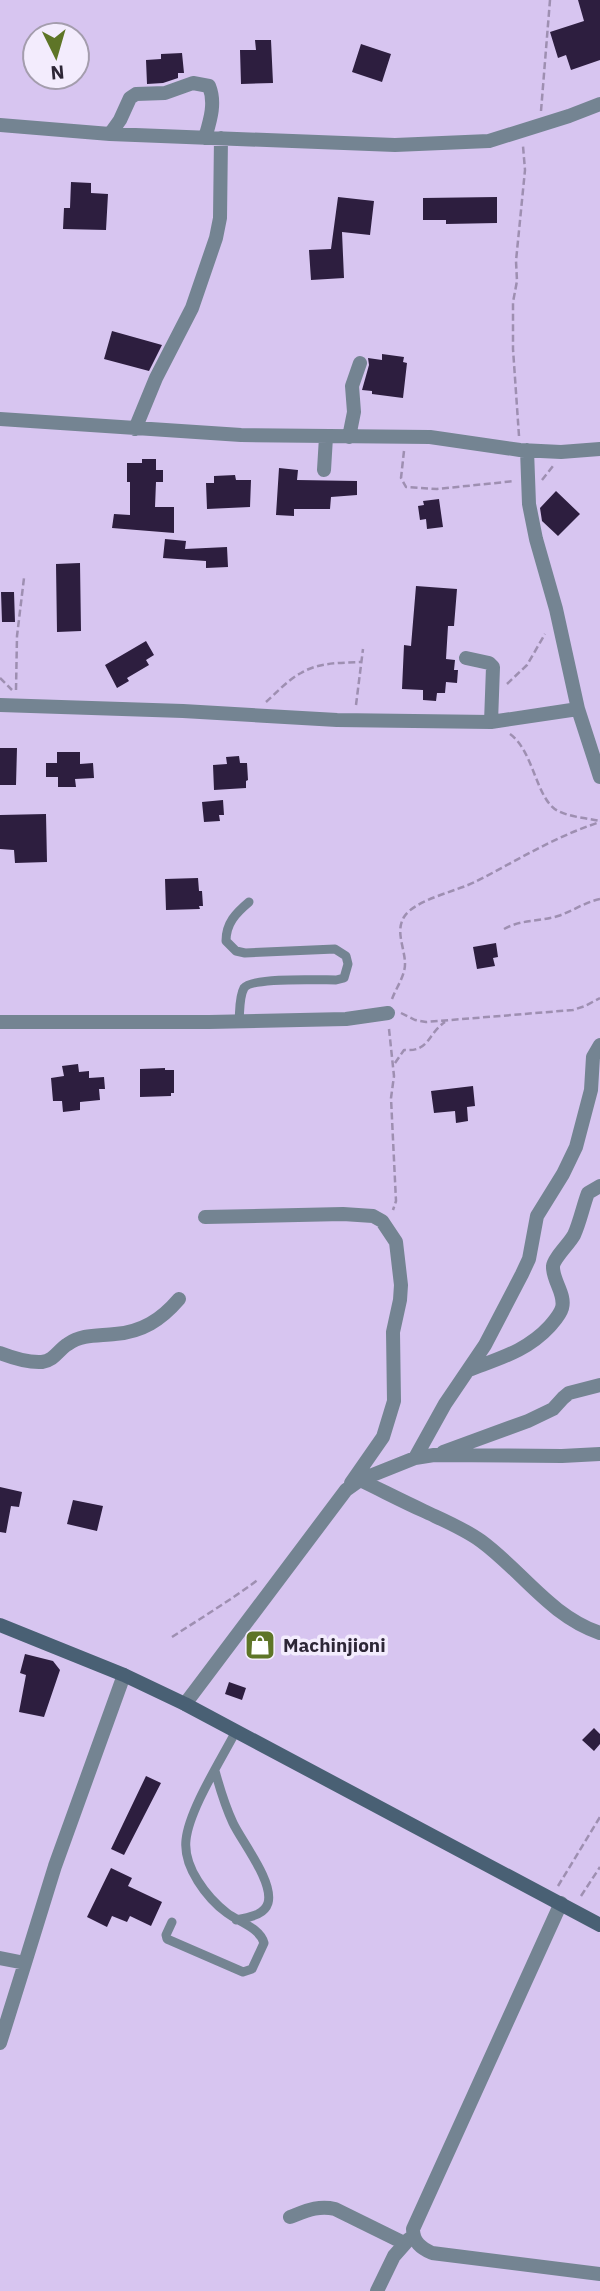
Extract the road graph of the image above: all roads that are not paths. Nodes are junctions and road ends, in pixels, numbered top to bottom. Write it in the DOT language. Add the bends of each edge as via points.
graph roads {
  1 [pos="600,104"];
  2 [pos="0,125"];
  3 [pos="110,134"];
  4 [pos="205,138"];
  5 [pos="221,138"];
  6 [pos="360,363"];
  7 [pos="0,419"];
  8 [pos="135,429"];
  9 [pos="326,437"];
  10 [pos="349,437"];
  11 [pos="600,449"];
  12 [pos="524,450"];
  13 [pos="324,470"];
  14 [pos="466,658"];
  15 [pos="0,705"];
  16 [pos="578,709"];
  17 [pos="491,722"];
  18 [pos="600,777"];
  19 [pos="249,902"];
  20 [pos="387,1013"];
  21 [pos="239,1021"];
  22 [pos="0,1022"];
  23 [pos="600,1045"];
  24 [pos="591,1090"];
  25 [pos="600,1105"];
  26 [pos="600,1186"];
  27 [pos="205,1217"];
  28 [pos="179,1299"];
  29 [pos="0,1353"];
  30 [pos="469,1370"];
  31 [pos="600,1385"];
  32 [pos="600,1454"];
  33 [pos="434,1455"];
  34 [pos="415,1458"];
  35 [pos="360,1480"];
  36 [pos="346,1490"];
  37 [pos="0,1625"];
  38 [pos="600,1633"];
  39 [pos="124,1675"];
  40 [pos="185,1704"];
  41 [pos="236,1731"];
  42 [pos="215,1771"];
  43 [pos="561,1904"];
  44 [pos="236,1920"];
  45 [pos="172,1923"];
  46 [pos="600,1925"];
  47 [pos="0,1958"];
  48 [pos="24,1963"];
  49 [pos="0,2043"];
  50 [pos="290,2217"];
  51 [pos="409,2239"];
  52 [pos="600,2274"];
  53 [pos="377,2291"];
  1 -- 5 [label="street" via="489,141 395,145"];
  2 -- 3 [label="street"];
  3 -- 4 [label="street"];
  3 -- 4 [label="street" via="136,94 165,93 193,83 209,86 212,94"];
  4 -- 5 [label="street"];
  5 -- 8 [label="street" via="216,238 192,308"];
  6 -- 10 [label="street" via="352,386 354,412"];
  7 -- 8 [label="street"];
  8 -- 9 [label="street"];
  9 -- 10 [label="street"];
  9 -- 13 [label="street"];
  10 -- 12 [label="street" via="468,441"];
  11 -- 12 [label="street"];
  12 -- 16 [label="street" via="536,539"];
  14 -- 17 [label="street" via="492,667"];
  15 -- 17 [label="street"];
  16 -- 17 [label="street"];
  16 -- 18 [label="street"];
  19 -- 21 [label="lane" via="229,925 226,942 230,948 245,953 335,949 346,956 348,964 344,978 336,980 250,984 242,996"];
  20 -- 21 [label="street" via="346,1019"];
  21 -- 22 [label="street"];
  23 -- 24 [label="street" via="593,1057"];
  24 -- 25 [label="street"];
  24 -- 30 [label="street" via="576,1147 537,1216 525,1266"];
  26 -- 30 [label="street" via="588,1193 574,1234 555,1259 554,1277 562,1299 556,1320 530,1345"];
  27 -- 36 [label="street" via="373,1216 396,1242 401,1285 393,1332 394,1401 383,1437"];
  28 -- 29 [label="street" via="166,1314 139,1330 89,1335 67,1344 51,1360 24,1361"];
  30 -- 34 [label="street"];
  31 -- 33 [label="street" via="569,1393 553,1409 528,1421"];
  32 -- 33 [label="street"];
  33 -- 34 [label="street"];
  34 -- 35 [label="street"];
  35 -- 36 [label="street"];
  35 -- 38 [label="street" via="480,1540 539,1596"];
  36 -- 40 [label="street"];
  37 -- 39 [label="street"];
  39 -- 40 [label="street"];
  39 -- 48 [label="street"];
  40 -- 41 [label="street"];
  41 -- 42 [label="lane"];
  41 -- 43 [label="street"];
  42 -- 44 [label="lane" via="197,1807 186,1851 212,1900"];
  42 -- 44 [label="lane" via="223,1800 260,1871 269,1901 263,1911"];
  43 -- 46 [label="street"];
  43 -- 51 [label="street"];
  44 -- 45 [label="lane" via="260,1933 264,1943 259,1959 248,1971 167,1939"];
  47 -- 48 [label="street"];
  48 -- 49 [label="street"];
  50 -- 51 [label="street" via="324,2206"];
  51 -- 52 [label="street" via="432,2253"];
  51 -- 53 [label="street" via="387,2266"];
}
